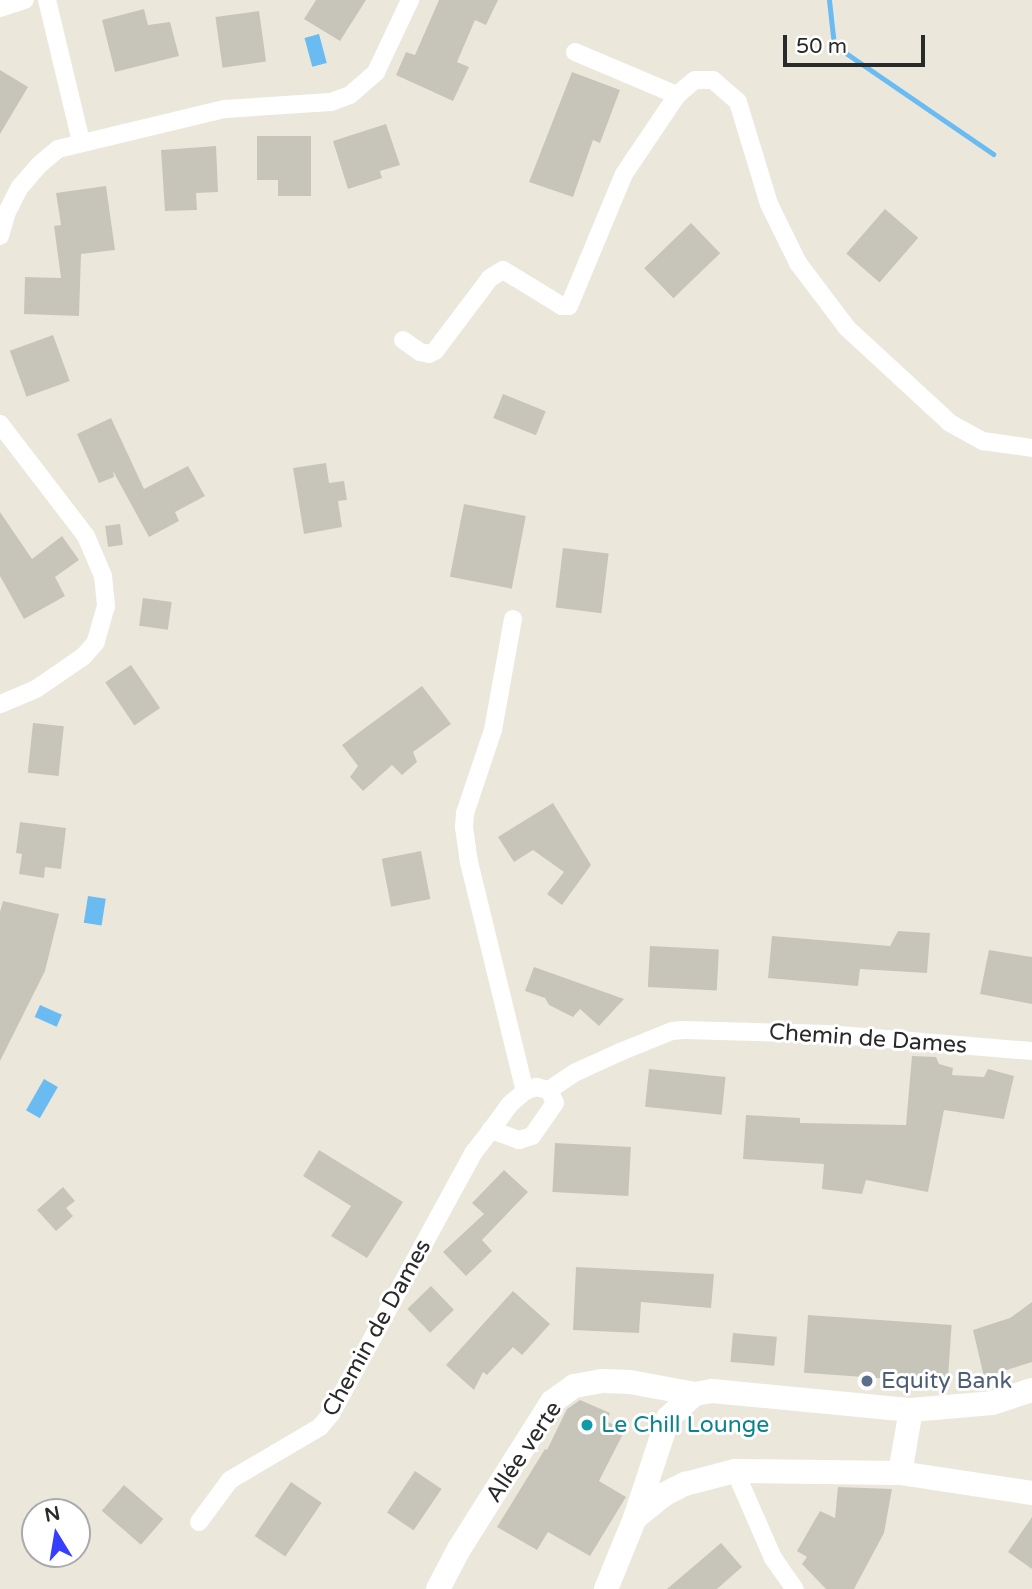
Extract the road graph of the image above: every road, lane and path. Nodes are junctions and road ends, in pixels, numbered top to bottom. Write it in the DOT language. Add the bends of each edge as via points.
graph roads {
  1 [pos="25,0"];
  2 [pos="47,0"];
  3 [pos="409,1"];
  4 [pos="0,8"];
  5 [pos="575,52"];
  6 [pos="677,95"];
  7 [pos="80,142"];
  8 [pos="0,236"];
  9 [pos="403,340"];
  10 [pos="0,424"];
  11 [pos="1032,448"];
  12 [pos="513,619"];
  13 [pos="0,704"];
  14 [pos="1032,1051"];
  15 [pos="549,1090"];
  16 [pos="525,1091"];
  17 [pos="491,1130"];
  18 [pos="1032,1390"];
  19 [pos="695,1394"];
  20 [pos="911,1410"];
  21 [pos="735,1471"];
  22 [pos="900,1474"];
  23 [pos="1032,1493"];
  24 [pos="635,1518"];
  25 [pos="199,1522"];
  26 [pos="438,1589"];
  27 [pos="606,1589"];
  28 [pos="795,1589"];
  1 -- 4 [label="street"];
  2 -- 7 [label="street"];
  3 -- 7 [label="street" via="376,72 350,95 331,102 225,108"];
  5 -- 6 [label="street"];
  6 -- 9 [label="street" via="617,186 569,306 503,270 490,278 435,351 429,355 420,352"];
  6 -- 11 [label="street" via="695,80 713,80 738,102 769,204 798,263 861,343 967,434"];
  7 -- 8 [label="street" via="58,149 20,187"];
  10 -- 13 [label="street" via="86,536 103,576 106,606 96,642 84,656 36,689"];
  12 -- 16 [label="street" via="493,730 464,827"];
  14 -- 15 [label="street, Chemin de Dames" via="828,1034 684,1030 620,1052"];
  15 -- 16 [label="street" via="536,1087"];
  15 -- 17 [label="street" via="555,1103 527,1140"];
  16 -- 17 [label="street, Chemin de Dames"];
  17 -- 25 [label="street, Chemin de Dames" via="474,1152 331,1415 320,1427 230,1480"];
  18 -- 20 [label="street, Allée verte" via="992,1403"];
  19 -- 20 [label="street, Allée verte" via="712,1391"];
  19 -- 24 [label="street" via="668,1418"];
  19 -- 26 [label="street, Allée verte" via="602,1381 574,1386 552,1402 458,1549"];
  20 -- 22 [label="street"];
  21 -- 22 [label="street"];
  21 -- 24 [label="street" via="685,1484"];
  21 -- 28 [label="street" via="773,1558"];
  22 -- 23 [label="street"];
  24 -- 27 [label="street"];
}
